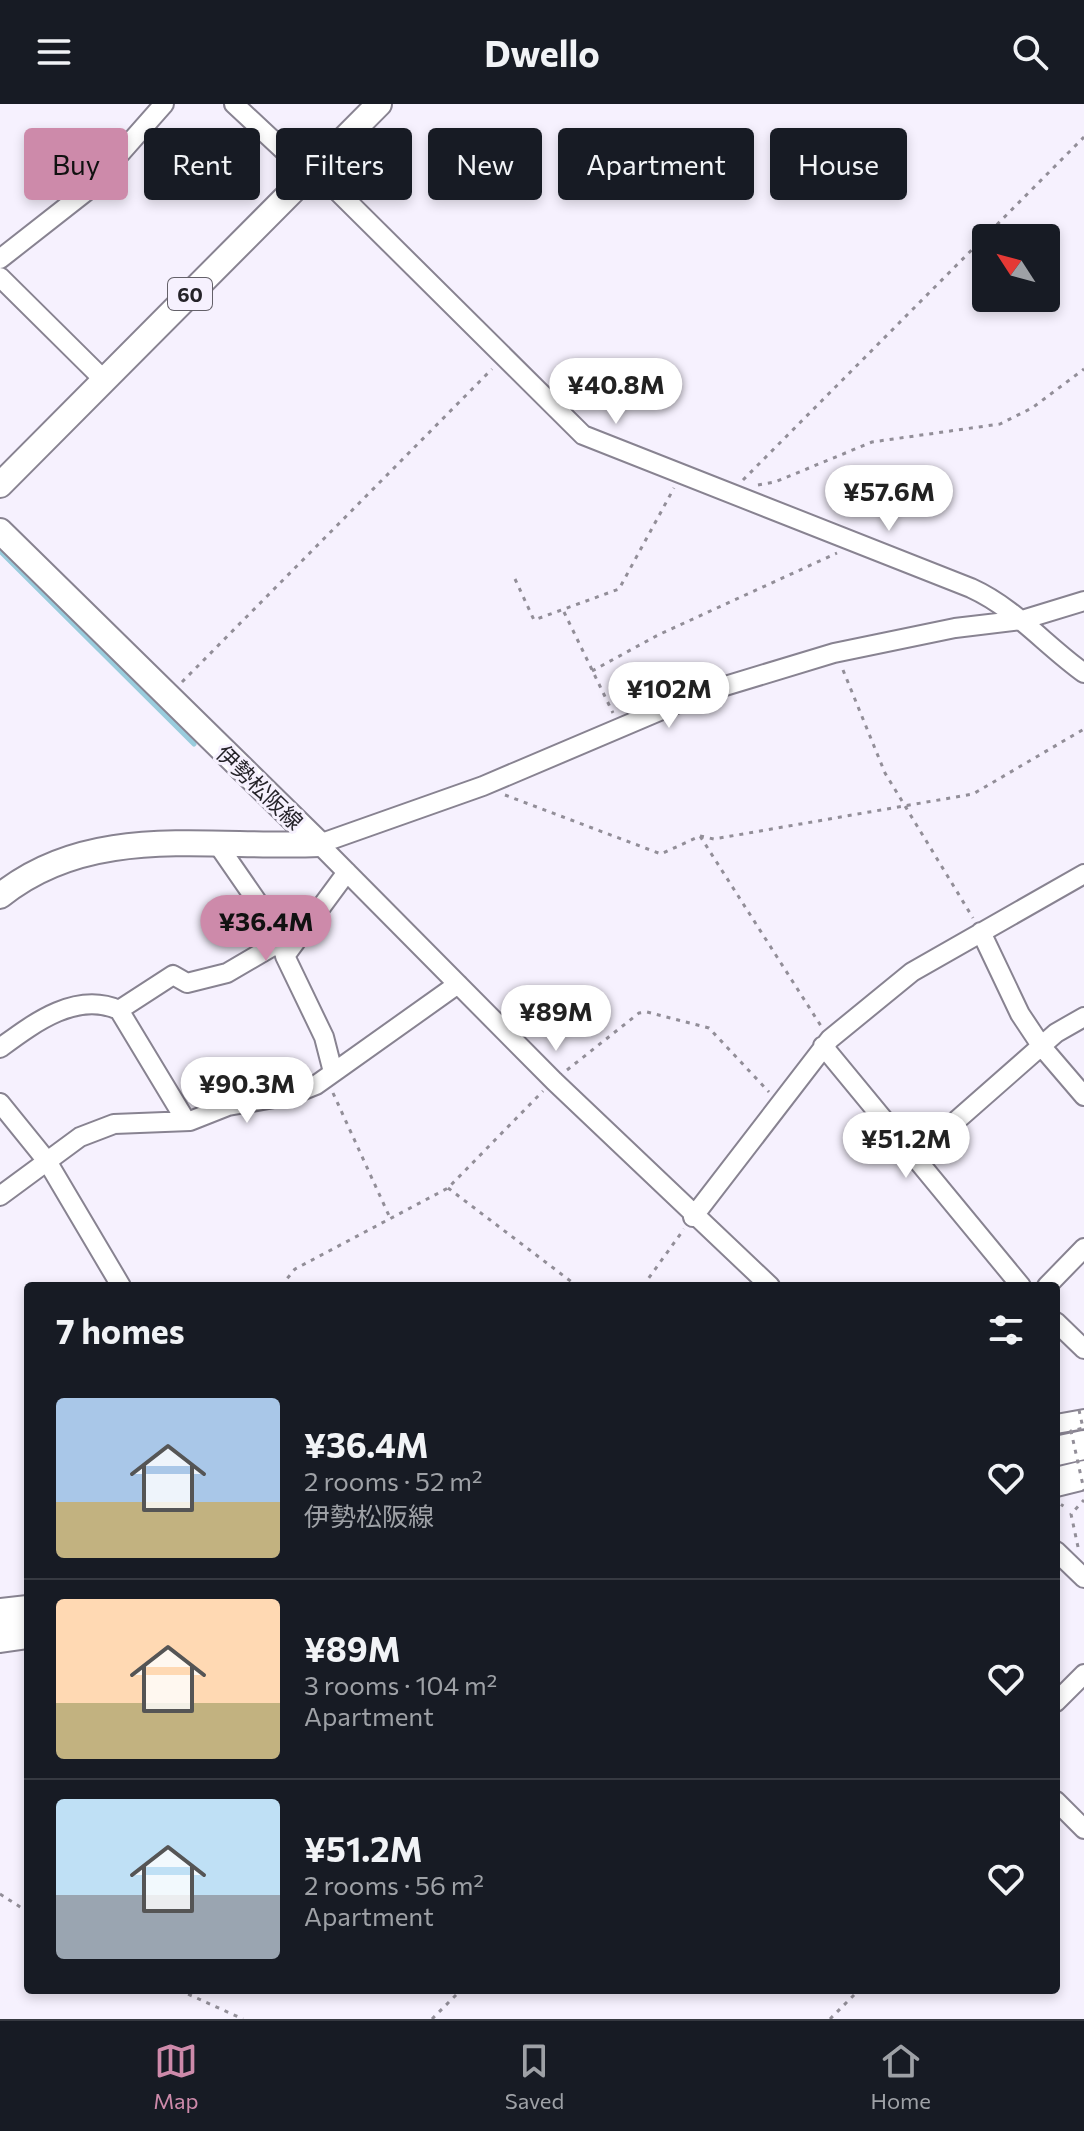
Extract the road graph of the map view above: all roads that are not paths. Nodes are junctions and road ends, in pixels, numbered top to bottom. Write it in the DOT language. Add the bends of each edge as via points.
graph roads {
  1 [pos="164,104"];
  2 [pos="234,104"];
  3 [pos="379,104"];
  4 [pos="355,128"];
  5 [pos="276,141"];
  6 [pos="284,200"];
  7 [pos="341,200"];
  8 [pos="0,259"];
  9 [pos="0,277"];
  10 [pos="104,380"];
  11 [pos="0,485"];
  12 [pos="0,531"];
  13 [pos="1084,601"];
  14 [pos="1022,620"];
  15 [pos="1084,673"];
  16 [pos="319,844"];
  17 [pos="218,845"];
  18 [pos="347,872"];
  19 [pos="1084,874"];
  20 [pos="0,896"];
  21 [pos="981,932"];
  22 [pos="283,949"];
  23 [pos="458,984"];
  24 [pos="119,1010"];
  25 [pos="1084,1017"];
  26 [pos="826,1042"];
  27 [pos="1042,1047"];
  28 [pos="0,1048"];
  29 [pos="330,1075"];
  30 [pos="1084,1096"];
  31 [pos="0,1103"];
  32 [pos="186,1121"];
  33 [pos="915,1157"];
  34 [pos="47,1161"];
  35 [pos="0,1196"];
  36 [pos="693,1217"];
  37 [pos="1084,1248"];
  38 [pos="119,1282"];
  39 [pos="766,1282"];
  40 [pos="1018,1282"];
  41 [pos="1051,1282"];
  42 [pos="1060,1326"];
  43 [pos="1084,1349"];
  44 [pos="1082,1414"];
  45 [pos="1060,1422"];
  46 [pos="1084,1445"];
  47 [pos="1060,1450"];
  48 [pos="1084,1475"];
  49 [pos="1060,1481"];
  50 [pos="1060,1555"];
  51 [pos="1078,1573"];
  52 [pos="24,1610"];
  53 [pos="0,1613"];
  54 [pos="24,1635"];
  55 [pos="0,1638"];
  56 [pos="1084,1674"];
  57 [pos="1060,1698"];
  58 [pos="1060,1805"];
  59 [pos="1084,1829"];
  1 -- 8 [label="street" via="88,190"];
  2 -- 5 [label="street"];
  3 -- 4 [label="main road, 60"];
  6 -- 10 [label="main road, 60"];
  7 -- 14 [label="street" via="583,435 981,592"];
  9 -- 10 [label="street"];
  10 -- 11 [label="main road, 60"];
  12 -- 16 [label="main road, 伊勢松阪線"];
  13 -- 14 [label="street"];
  14 -- 15 [label="street"];
  14 -- 16 [label="street" via="834,653 702,693 483,786"];
  16 -- 17 [label="main road, 伊勢松阪線"];
  16 -- 18 [label="street"];
  17 -- 20 [label="main road, 伊勢松阪線" via="145,843 84,853 33,873"];
  17 -- 22 [label="street" via="274,926"];
  18 -- 22 [label="street"];
  18 -- 23 [label="street"];
  19 -- 21 [label="street"];
  21 -- 26 [label="street" via="912,972"];
  21 -- 27 [label="street"];
  22 -- 24 [label="street" via="187,983 173,975"];
  22 -- 29 [label="street" via="324,1037"];
  23 -- 29 [label="street"];
  23 -- 36 [label="street"];
  24 -- 28 [label="street" via="90,1003 63,1009"];
  24 -- 32 [label="street"];
  25 -- 27 [label="street"];
  26 -- 33 [label="street"];
  26 -- 36 [label="street"];
  27 -- 30 [label="street"];
  27 -- 33 [label="street"];
  29 -- 32 [label="street" via="291,1095 228,1106"];
  31 -- 34 [label="street"];
  32 -- 34 [label="street" via="114,1124 80,1137"];
  33 -- 40 [label="street"];
  34 -- 35 [label="street"];
  34 -- 38 [label="street"];
  36 -- 39 [label="street"];
  37 -- 41 [label="street"];
  42 -- 43 [label="street"];
  44 -- 45 [label="street"];
  46 -- 47 [label="highway"];
  48 -- 49 [label="highway"];
  50 -- 51 [label="street"];
  52 -- 53 [label="highway"];
  54 -- 55 [label="highway"];
  56 -- 57 [label="street"];
  58 -- 59 [label="street"];
}
